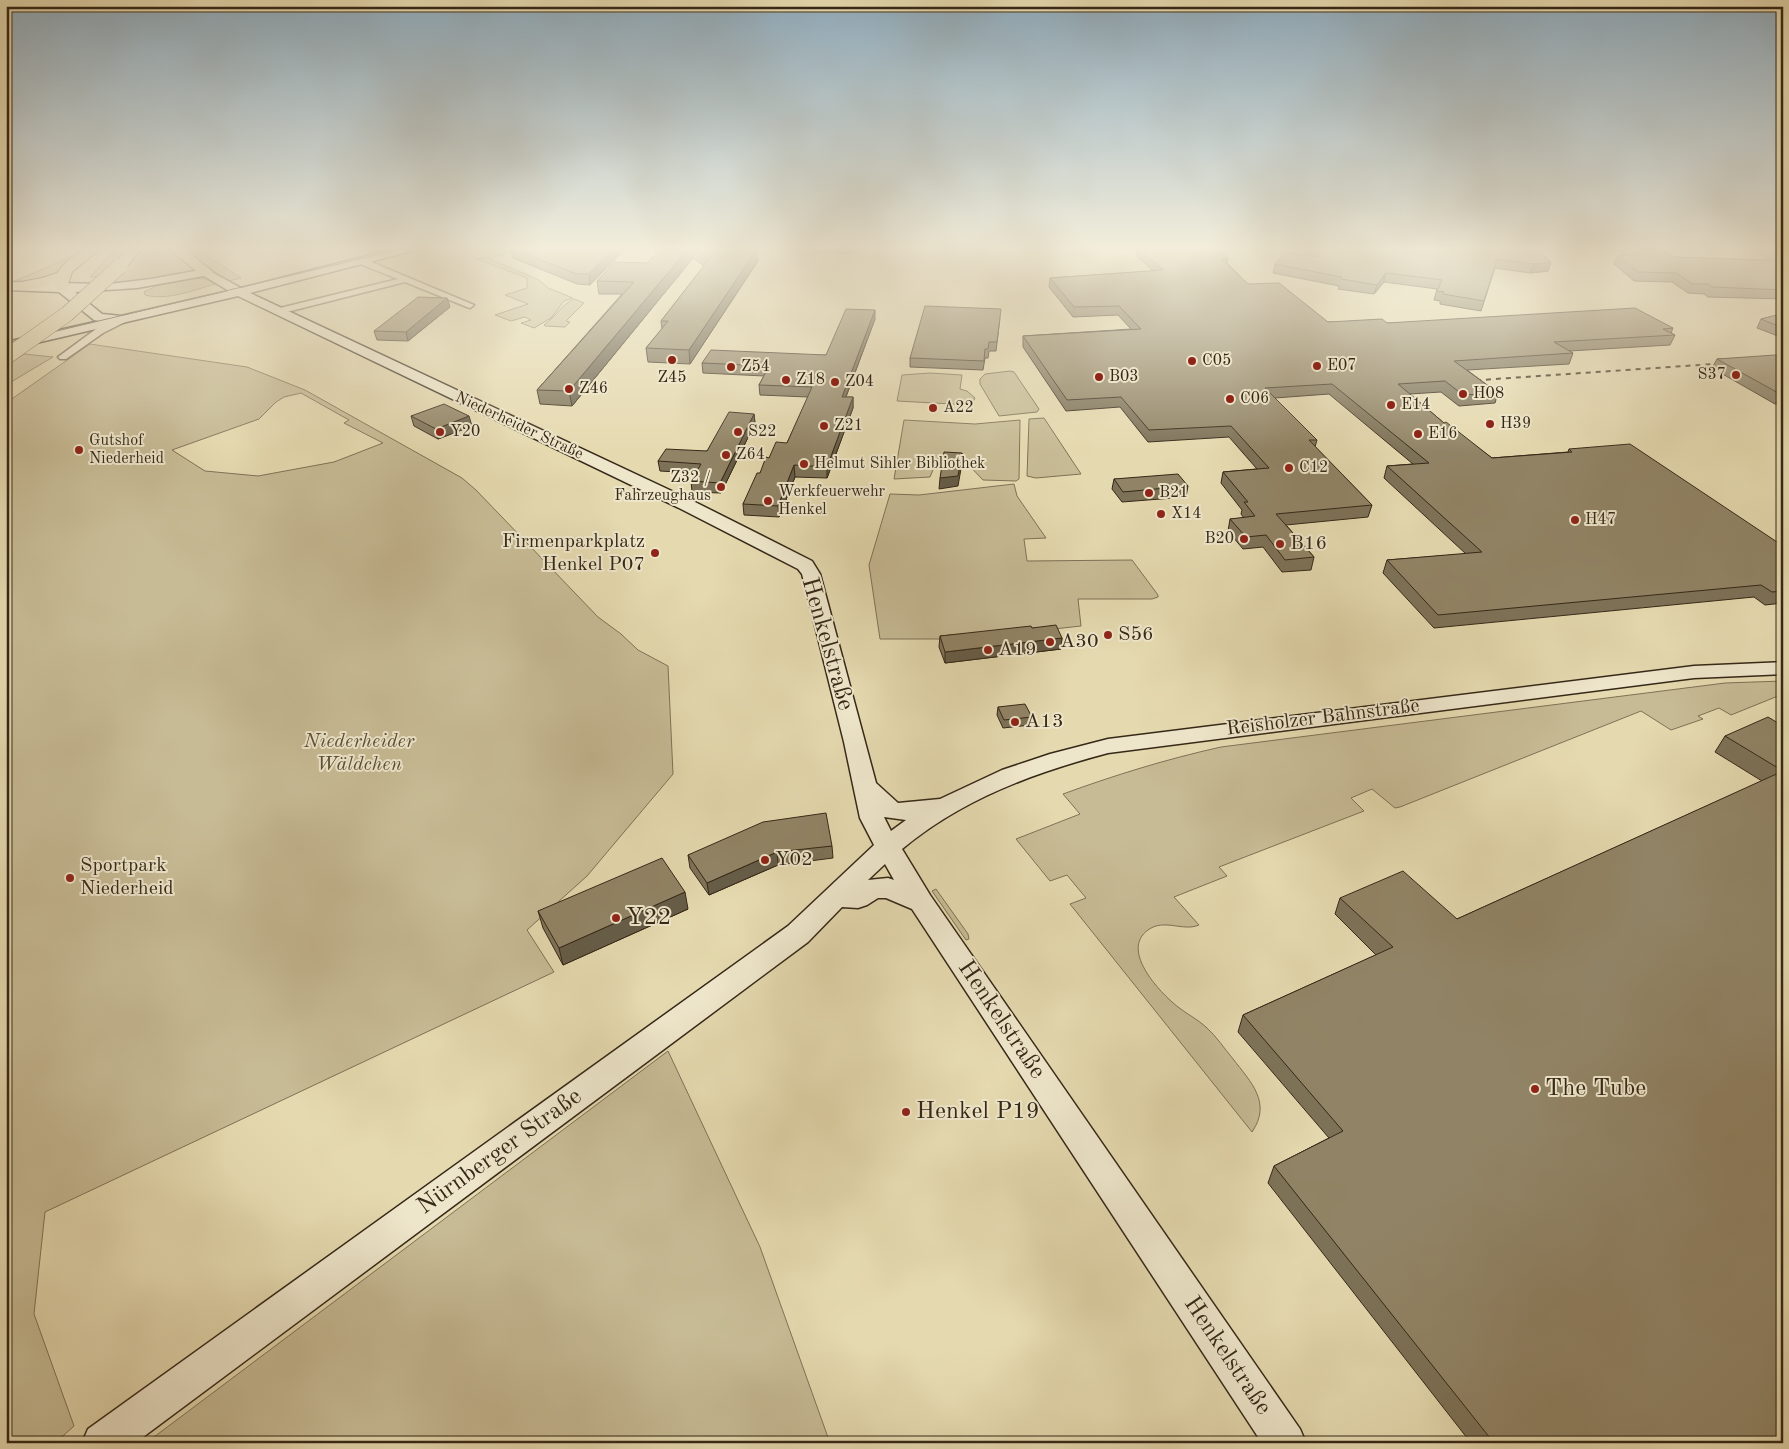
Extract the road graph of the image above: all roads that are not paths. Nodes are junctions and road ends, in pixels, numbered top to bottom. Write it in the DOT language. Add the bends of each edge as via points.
graph roads {
  1 [pos="38,317"];
  2 [pos="63,317"];
  3 [pos="87,317"];
  4 [pos="88,317"];
  5 [pos="92,317"];
  6 [pos="106,317"];
  7 [pos="133,317"];
  8 [pos="291,317"];
  9 [pos="124,319"];
  10 [pos="6,338"];
  11 [pos="84,340"];
  12 [pos="6,346"];
  13 [pos="63,357"];
  14 [pos="6,358"];
  15 [pos="798,560"];
  16 [pos="1783,668"];
  17 [pos="865,786"];
  18 [pos="945,806"];
  19 [pos="888,848"];
  20 [pos="837,897"];
  21 [pos="921,902"];
  22 [pos="102,1443"];
  23 [pos="1286,1443"];
  1 -- 10 [label="highway"];
  2 -- 14 [label="highway, bridge"];
  3 -- 10 [label="main road"];
  4 -- 12 [label="main road"];
  5 -- 11 [label="street"];
  6 -- 9 [label="main road"];
  7 -- 9 [label="main road"];
  8 -- 15 [label="main road, Niederheider Straße"];
  9 -- 11 [label="street"];
  11 -- 13 [label="street"];
  15 -- 17 [label="main road, Henkelstraße" via="811,574"];
  16 -- 18 [label="main road, Reisholzer Bahnstraße" via="1685,673 1108,746 1029,768"];
  17 -- 18 [label="main road" via="882,805 892,810 910,812 924,807"];
  17 -- 19 [label="main road, Henkelstraße" via="875,826"];
  18 -- 19 [label="main road, Reisholzer Bahnstraße"];
  19 -- 20 [label="main road, Nürnberger Straße"];
  19 -- 21 [label="main road, Henkelstraße"];
  20 -- 21 [label="main road" via="858,898 872,889 888,888"];
  20 -- 22 [label="main road, Nürnberger Straße" via="798,934"];
  21 -- 23 [label="main road, Henkelstraße"];
}
